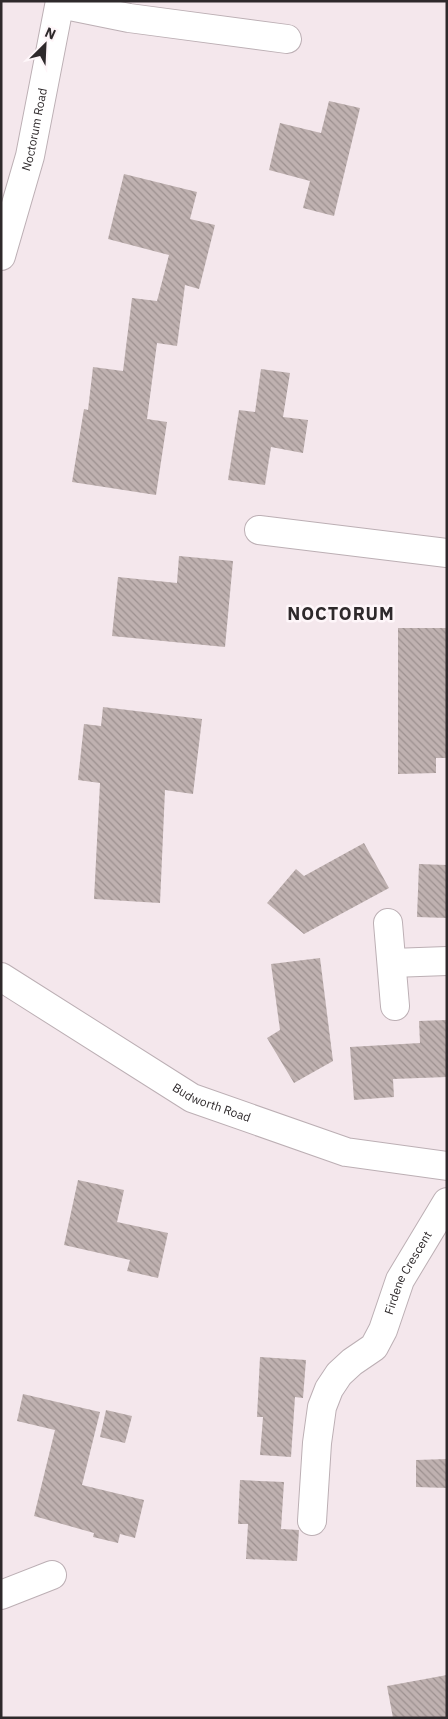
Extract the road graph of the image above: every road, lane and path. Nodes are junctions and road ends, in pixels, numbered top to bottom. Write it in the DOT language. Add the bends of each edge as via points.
graph roads {
  1 [pos="60,3"];
  2 [pos="287,39"];
  3 [pos="1,256"];
  4 [pos="259,530"];
  5 [pos="447,552"];
  6 [pos="388,922"];
  7 [pos="447,961"];
  8 [pos="392,963"];
  9 [pos="1,977"];
  10 [pos="395,1006"];
  11 [pos="447,1166"];
  12 [pos="447,1202"];
  13 [pos="312,1521"];
  14 [pos="52,1575"];
  15 [pos="1,1595"];
  1 -- 2 [label="street" via="129,18"];
  1 -- 3 [label="street, Noctorum Road" via="30,156"];
  4 -- 5 [label="street"];
  6 -- 8 [label="street"];
  7 -- 8 [label="street"];
  8 -- 10 [label="street"];
  9 -- 11 [label="street, Budworth Road" via="192,1098 346,1152"];
  12 -- 13 [label="street, Firdene Crescent" via="400,1280 374,1347 339,1374 329,1389 322,1407 317,1443"];
  14 -- 15 [label="street"];
}
